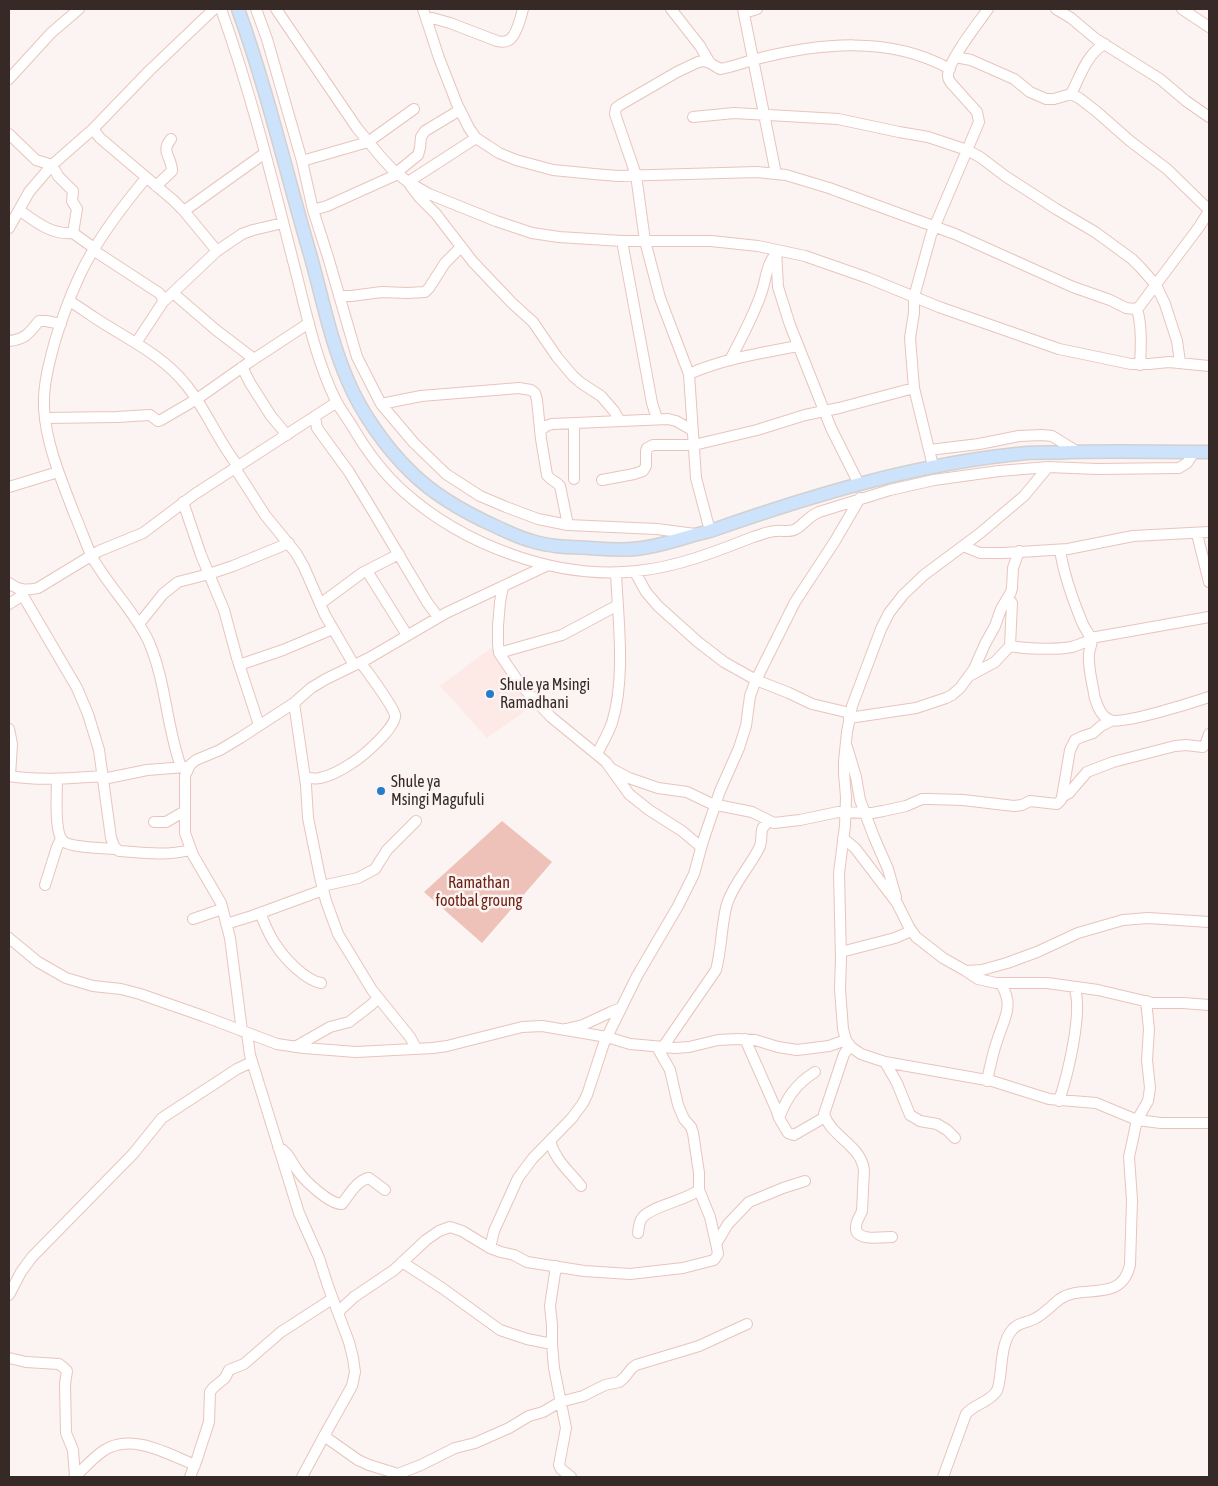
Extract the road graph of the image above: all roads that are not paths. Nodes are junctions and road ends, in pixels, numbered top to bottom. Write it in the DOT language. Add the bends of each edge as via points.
graph roads {
  1 [pos="79,9"];
  2 [pos="214,9"];
  3 [pos="221,9"];
  4 [pos="238,9"];
  5 [pos="256,9"];
  6 [pos="276,9"];
  7 [pos="423,9"];
  8 [pos="524,9"];
  9 [pos="671,9"];
  10 [pos="757,9"];
  11 [pos="988,9"];
  12 [pos="1056,9"];
  13 [pos="1182,9"];
  14 [pos="744,11"];
  15 [pos="432,17"];
  16 [pos="1209,27"];
  17 [pos="1106,44"];
  18 [pos="955,57"];
  19 [pos="753,60"];
  20 [pos="710,63"];
  21 [pos="950,69"];
  22 [pos="9,79"];
  23 [pos="1071,94"];
  24 [pos="414,109"];
  25 [pos="460,110"];
  26 [pos="765,114"];
  27 [pos="1209,116"];
  28 [pos="694,117"];
  29 [pos="93,129"];
  30 [pos="9,134"];
  31 [pos="476,138"];
  32 [pos="171,139"];
  33 [pos="368,142"];
  34 [pos="967,150"];
  35 [pos="265,153"];
  36 [pos="302,161"];
  37 [pos="52,166"];
  38 [pos="776,174"];
  39 [pos="636,175"];
  40 [pos="402,177"];
  41 [pos="146,178"];
  42 [pos="156,186"];
  43 [pos="19,210"];
  44 [pos="313,210"];
  45 [pos="184,211"];
  46 [pos="1209,211"];
  47 [pos="283,223"];
  48 [pos="934,227"];
  49 [pos="9,228"];
  50 [pos="73,233"];
  51 [pos="622,241"];
  52 [pos="645,241"];
  53 [pos="461,247"];
  54 [pos="94,249"];
  55 [pos="217,251"];
  56 [pos="776,252"];
  57 [pos="1156,285"];
  58 [pos="173,293"];
  59 [pos="339,296"];
  60 [pos="914,297"];
  61 [pos="69,301"];
  62 [pos="163,302"];
  63 [pos="1137,309"];
  64 [pos="308,323"];
  65 [pos="61,324"];
  66 [pos="9,341"];
  67 [pos="136,343"];
  68 [pos="798,346"];
  69 [pos="254,359"];
  70 [pos="730,360"];
  71 [pos="1180,362"];
  72 [pos="1140,364"];
  73 [pos="1209,366"];
  74 [pos="242,367"];
  75 [pos="688,374"];
  76 [pos="914,388"];
  77 [pos="197,400"];
  78 [pos="337,402"];
  79 [pos="381,404"];
  80 [pos="825,411"];
  81 [pos="539,414"];
  82 [pos="315,416"];
  83 [pos="45,418"];
  84 [pos="657,419"];
  85 [pos="620,421"];
  86 [pos="574,423"];
  87 [pos="552,424"];
  88 [pos="692,430"];
  89 [pos="540,431"];
  90 [pos="287,434"];
  91 [pos="694,445"];
  92 [pos="929,450"];
  93 [pos="1078,452"];
  94 [pos="1194,452"];
  95 [pos="1209,452"];
  96 [pos="933,466"];
  97 [pos="237,467"];
  98 [pos="1048,467"];
  99 [pos="58,472"];
  100 [pos="574,479"];
  101 [pos="602,480"];
  102 [pos="859,484"];
  103 [pos="9,487"];
  104 [pos="860,498"];
  105 [pos="183,502"];
  106 [pos="568,525"];
  107 [pos="710,531"];
  108 [pos="1209,532"];
  109 [pos="695,534"];
  110 [pos="1197,534"];
  111 [pos="289,543"];
  112 [pos="963,546"];
  113 [pos="1060,550"];
  114 [pos="1019,551"];
  115 [pos="399,554"];
  116 [pos="92,556"];
  117 [pos="546,566"];
  118 [pos="367,571"];
  119 [pos="635,572"];
  120 [pos="616,573"];
  121 [pos="209,574"];
  122 [pos="1209,582"];
  123 [pos="9,583"];
  124 [pos="503,586"];
  125 [pos="21,592"];
  126 [pos="1008,598"];
  127 [pos="9,604"];
  128 [pos="320,604"];
  129 [pos="618,605"];
  130 [pos="438,617"];
  131 [pos="1209,617"];
  132 [pos="139,624"];
  133 [pos="333,629"];
  134 [pos="407,635"];
  135 [pos="1091,639"];
  136 [pos="1010,646"];
  137 [pos="499,653"];
  138 [pos="357,664"];
  139 [pos="239,665"];
  140 [pos="970,676"];
  141 [pos="756,680"];
  142 [pos="1209,697"];
  143 [pos="294,703"];
  144 [pos="850,715"];
  145 [pos="1111,721"];
  146 [pos="259,725"];
  147 [pos="9,729"];
  148 [pos="1209,734"];
  149 [pos="846,744"];
  150 [pos="597,754"];
  151 [pos="185,767"];
  152 [pos="612,769"];
  153 [pos="9,776"];
  154 [pos="103,777"];
  155 [pos="305,777"];
  156 [pos="57,779"];
  157 [pos="1062,797"];
  158 [pos="716,805"];
  159 [pos="184,811"];
  160 [pos="845,811"];
  161 [pos="866,813"];
  162 [pos="416,821"];
  163 [pos="154,822"];
  164 [pos="769,822"];
  165 [pos="843,838"];
  166 [pos="61,839"];
  167 [pos="701,847"];
  168 [pos="117,849"];
  169 [pos="191,850"];
  170 [pos="45,885"];
  171 [pos="322,888"];
  172 [pos="897,903"];
  173 [pos="222,909"];
  174 [pos="260,914"];
  175 [pos="192,919"];
  176 [pos="1209,922"];
  177 [pos="226,924"];
  178 [pos="911,931"];
  179 [pos="9,938"];
  180 [pos="841,952"];
  181 [pos="966,971"];
  182 [pos="321,983"];
  183 [pos="1001,984"];
  184 [pos="1074,987"];
  185 [pos="378,998"];
  186 [pos="1146,1001"];
  187 [pos="1209,1005"];
  188 [pos="621,1008"];
  189 [pos="563,1029"];
  190 [pos="245,1032"];
  191 [pos="606,1037"];
  192 [pos="745,1039"];
  193 [pos="848,1043"];
  194 [pos="295,1047"];
  195 [pos="660,1047"];
  196 [pos="416,1048"];
  197 [pos="252,1062"];
  198 [pos="885,1062"];
  199 [pos="815,1072"];
  200 [pos="987,1081"];
  201 [pos="1059,1101"];
  202 [pos="825,1117"];
  203 [pos="779,1118"];
  204 [pos="1137,1120"];
  205 [pos="1209,1122"];
  206 [pos="955,1138"];
  207 [pos="550,1141"];
  208 [pos="278,1147"];
  209 [pos="805,1181"];
  210 [pos="581,1186"];
  211 [pos="385,1190"];
  212 [pos="699,1190"];
  213 [pos="638,1233"];
  214 [pos="892,1237"];
  215 [pos="716,1244"];
  216 [pos="490,1248"];
  217 [pos="402,1262"];
  218 [pos="556,1266"];
  219 [pos="9,1295"];
  220 [pos="332,1299"];
  221 [pos="338,1312"];
  222 [pos="747,1324"];
  223 [pos="552,1344"];
  224 [pos="9,1358"];
  225 [pos="560,1402"];
  226 [pos="324,1436"];
  227 [pos="195,1465"];
  228 [pos="397,1476"];
  229 [pos="75,1477"];
  230 [pos="190,1477"];
  231 [pos="302,1477"];
  232 [pos="571,1477"];
  233 [pos="943,1477"];
  1 -- 22 [label="street" via="51,33"];
  2 -- 29 [label="street"];
  3 -- 35 [label="street"];
  4 -- 109 [label="main road" via="342,364 366,415 390,449 411,473 455,505 480,520 531,541 560,547 641,548"];
  5 -- 36 [label="street"];
  6 -- 33 [label="street"];
  7 -- 15 [label="street"];
  8 -- 15 [label="street" via="514,36 503,42"];
  9 -- 20 [label="street"];
  10 -- 14 [label="street"];
  11 -- 18 [label="street"];
  12 -- 17 [label="street"];
  13 -- 16 [label="street"];
  14 -- 19 [label="street"];
  15 -- 25 [label="street" via="439,58"];
  17 -- 23 [label="street" via="1092,54"];
  17 -- 27 [label="street"];
  18 -- 21 [label="street"];
  18 -- 23 [label="street" via="971,60 1014,79 1030,92 1046,99"];
  19 -- 20 [label="street" via="720,69"];
  19 -- 21 [label="street" via="817,48 872,45 915,54"];
  19 -- 26 [label="street"];
  20 -- 39 [label="street" via="692,64 616,108"];
  21 -- 34 [label="street" via="949,80 979,116 978,128"];
  23 -- 46 [label="street" via="1096,110 1167,169"];
  24 -- 33 [label="street"];
  25 -- 31 [label="street"];
  25 -- 40 [label="street" via="425,131 418,155"];
  26 -- 28 [label="street"];
  26 -- 34 [label="street" via="852,121 928,136"];
  26 -- 38 [label="street"];
  29 -- 37 [label="street"];
  29 -- 41 [label="street"];
  30 -- 37 [label="street" via="36,160"];
  31 -- 39 [label="street" via="499,153 553,170"];
  31 -- 40 [label="street"];
  32 -- 42 [label="street" via="166,153 172,171"];
  33 -- 36 [label="street"];
  33 -- 40 [label="street"];
  34 -- 48 [label="street"];
  34 -- 57 [label="street" via="1095,232 1132,259"];
  35 -- 45 [label="street"];
  35 -- 47 [label="street"];
  36 -- 44 [label="street"];
  37 -- 43 [label="street" via="29,192"];
  37 -- 50 [label="street" via="73,191 72,201 78,213"];
  38 -- 39 [label="street"];
  38 -- 48 [label="street" via="828,188"];
  39 -- 52 [label="street"];
  40 -- 44 [label="street"];
  40 -- 51 [label="street" via="460,208 532,232"];
  40 -- 53 [label="street"];
  41 -- 42 [label="street"];
  41 -- 54 [label="street"];
  42 -- 45 [label="street"];
  43 -- 49 [label="street"];
  43 -- 50 [label="street" via="44,228"];
  44 -- 59 [label="street"];
  45 -- 55 [label="street"];
  46 -- 57 [label="street"];
  47 -- 55 [label="street" via="242,234"];
  47 -- 64 [label="street"];
  48 -- 60 [label="street"];
  48 -- 63 [label="street" via="1073,287 1126,308"];
  50 -- 54 [label="street"];
  51 -- 52 [label="street"];
  51 -- 84 [label="street"];
  52 -- 56 [label="street" via="711,242 758,246"];
  52 -- 75 [label="street" via="664,311"];
  53 -- 59 [label="street" via="425,292"];
  53 -- 85 [label="street" via="493,284 533,322 573,376 601,396"];
  54 -- 61 [label="street"];
  54 -- 62 [label="street" via="159,293"];
  55 -- 58 [label="street"];
  56 -- 60 [label="street" via="805,256"];
  56 -- 68 [label="street" via="780,295"];
  56 -- 70 [label="street" via="770,262 762,294"];
  57 -- 63 [label="street"];
  57 -- 71 [label="street" via="1166,304"];
  58 -- 62 [label="street"];
  58 -- 69 [label="street"];
  59 -- 79 [label="street" via="357,357"];
  60 -- 72 [label="street" via="1059,349"];
  60 -- 76 [label="street" via="910,338"];
  61 -- 65 [label="street"];
  61 -- 67 [label="street"];
  62 -- 67 [label="street"];
  63 -- 72 [label="street"];
  64 -- 69 [label="street"];
  64 -- 78 [label="street"];
  65 -- 66 [label="street" via="39,321 26,336"];
  65 -- 83 [label="street" via="45,382"];
  67 -- 77 [label="street" via="168,366"];
  68 -- 70 [label="street"];
  68 -- 80 [label="street"];
  69 -- 74 [label="street"];
  70 -- 75 [label="street"];
  71 -- 72 [label="street"];
  71 -- 73 [label="street"];
  74 -- 77 [label="street"];
  74 -- 90 [label="street" via="271,416"];
  75 -- 88 [label="street"];
  76 -- 80 [label="street"];
  76 -- 92 [label="street"];
  77 -- 83 [label="street" via="158,421 150,415"];
  77 -- 97 [label="street"];
  78 -- 82 [label="street"];
  78 -- 117 [label="street" via="360,440 385,472 422,506 481,542"];
  79 -- 81 [label="street" via="421,396 528,388 535,393"];
  79 -- 106 [label="street" via="446,474 506,508"];
  80 -- 91 [label="street"];
  80 -- 102 [label="street"];
  81 -- 87 [label="street"];
  81 -- 89 [label="street"];
  82 -- 90 [label="street"];
  82 -- 115 [label="street" via="317,428"];
  83 -- 99 [label="street"];
  84 -- 85 [label="street"];
  84 -- 88 [label="street" via="674,420"];
  85 -- 86 [label="street"];
  86 -- 87 [label="street"];
  86 -- 100 [label="street"];
  87 -- 89 [label="street"];
  88 -- 91 [label="street"];
  89 -- 106 [label="street" via="547,475 560,486"];
  90 -- 97 [label="street"];
  91 -- 101 [label="street" via="653,444 647,448 643,471"];
  91 -- 107 [label="street" via="696,483"];
  92 -- 93 [label="street" via="1042,435 1052,436"];
  92 -- 96 [label="street"];
  93 -- 94 [label="main road"];
  93 -- 96 [label="main road" via="1027,453"];
  94 -- 95 [label="main road"];
  94 -- 98 [label="street" via="1179,468"];
  96 -- 102 [label="main road"];
  97 -- 105 [label="street"];
  97 -- 111 [label="street" via="265,514"];
  98 -- 104 [label="street" via="934,480"];
  98 -- 112 [label="street" via="1024,496"];
  99 -- 103 [label="street"];
  99 -- 116 [label="street"];
  102 -- 107 [label="main road"];
  104 -- 119 [label="street" via="812,515 792,531 771,531 685,562"];
  104 -- 141 [label="street" via="795,602"];
  105 -- 116 [label="street" via="143,534"];
  105 -- 121 [label="street"];
  106 -- 109 [label="street"];
  107 -- 109 [label="main road"];
  108 -- 110 [label="street"];
  110 -- 113 [label="street" via="1133,536"];
  110 -- 122 [label="street"];
  111 -- 121 [label="street"];
  111 -- 128 [label="street"];
  112 -- 114 [label="street" via="980,552"];
  112 -- 144 [label="street" via="924,575 889,613"];
  113 -- 114 [label="street"];
  113 -- 135 [label="street" via="1066,579"];
  114 -- 126 [label="street" via="1012,568 1012,588"];
  115 -- 118 [label="street"];
  115 -- 130 [label="street"];
  116 -- 125 [label="street" via="38,588"];
  116 -- 132 [label="street"];
  117 -- 120 [label="street"];
  117 -- 124 [label="street"];
  118 -- 128 [label="street"];
  118 -- 134 [label="street"];
  119 -- 120 [label="street"];
  119 -- 141 [label="street" via="646,592 668,615 714,654"];
  120 -- 129 [label="street"];
  121 -- 132 [label="street" via="172,586"];
  121 -- 139 [label="street" via="224,610"];
  123 -- 125 [label="street"];
  124 -- 130 [label="street"];
  124 -- 137 [label="street" via="498,626"];
  125 -- 127 [label="street"];
  125 -- 154 [label="street" via="77,688 96,736"];
  126 -- 136 [label="street" via="1012,603"];
  126 -- 140 [label="street"];
  128 -- 133 [label="street"];
  129 -- 137 [label="street" via="562,635"];
  129 -- 150 [label="street" via="618,696 611,724"];
  130 -- 134 [label="street"];
  131 -- 135 [label="street"];
  132 -- 151 [label="street" via="155,656 176,754"];
  133 -- 138 [label="street"];
  133 -- 139 [label="street"];
  134 -- 138 [label="street"];
  135 -- 136 [label="street" via="1061,648"];
  135 -- 145 [label="street" via="1089,654 1095,697 1099,708"];
  136 -- 140 [label="street" via="995,662"];
  137 -- 150 [label="street" via="520,684 545,711"];
  138 -- 143 [label="street" via="318,684"];
  138 -- 155 [label="street" via="391,708 394,721 354,762 320,778"];
  139 -- 146 [label="street"];
  140 -- 144 [label="street" via="952,695 916,708"];
  141 -- 144 [label="street" via="812,704"];
  141 -- 158 [label="street" via="740,748"];
  142 -- 145 [label="street" via="1169,710"];
  143 -- 146 [label="street"];
  143 -- 155 [label="street"];
  144 -- 149 [label="street"];
  145 -- 157 [label="street" via="1075,740 1070,750"];
  146 -- 151 [label="street"];
  147 -- 153 [label="street" via="12,744"];
  148 -- 157 [label="street" via="1203,747 1164,748 1091,770"];
  149 -- 160 [label="street"];
  149 -- 161 [label="street"];
  150 -- 152 [label="street"];
  151 -- 154 [label="street"];
  151 -- 159 [label="street"];
  152 -- 158 [label="street" via="634,780 658,788 687,792"];
  152 -- 167 [label="street" via="629,794"];
  153 -- 156 [label="street"];
  154 -- 156 [label="street"];
  154 -- 168 [label="street" via="111,838"];
  155 -- 171 [label="street" via="308,818"];
  156 -- 166 [label="street" via="57,819"];
  157 -- 161 [label="street" via="1057,804 1032,801 1014,806 928,798 900,808"];
  158 -- 164 [label="street" via="752,812"];
  158 -- 167 [label="street"];
  159 -- 163 [label="street" via="166,822"];
  159 -- 169 [label="street" via="185,833"];
  160 -- 161 [label="street"];
  160 -- 164 [label="street" via="777,824"];
  160 -- 165 [label="street"];
  161 -- 172 [label="street" via="888,868"];
  162 -- 171 [label="street" via="369,873"];
  164 -- 195 [label="street" via="762,829 760,845 728,904 716,970"];
  165 -- 172 [label="street" via="855,848"];
  165 -- 180 [label="street" via="839,879"];
  166 -- 168 [label="street" via="80,846"];
  166 -- 170 [label="street"];
  167 -- 188 [label="street" via="688,886"];
  168 -- 169 [label="street" via="158,855"];
  169 -- 173 [label="street"];
  171 -- 174 [label="street"];
  171 -- 185 [label="street" via="338,934"];
  172 -- 178 [label="street"];
  173 -- 175 [label="street"];
  173 -- 177 [label="street"];
  174 -- 177 [label="street"];
  174 -- 182 [label="street" via="275,945 307,977"];
  176 -- 181 [label="street" via="1148,918 1123,920 1083,931 1007,963"];
  177 -- 190 [label="street"];
  178 -- 180 [label="street"];
  178 -- 181 [label="street" via="943,958"];
  179 -- 190 [label="street" via="38,962 66,978 140,994"];
  180 -- 193 [label="street" via="843,1029"];
  181 -- 183 [label="street" via="978,979"];
  183 -- 184 [label="street" via="1047,983"];
  183 -- 200 [label="street" via="1008,1002 1007,1013"];
  184 -- 186 [label="street"];
  184 -- 201 [label="street" via="1077,996 1075,1033"];
  185 -- 194 [label="street" via="349,1022 330,1027"];
  185 -- 196 [label="street"];
  186 -- 187 [label="street"];
  186 -- 204 [label="street" via="1150,1029 1147,1060 1149,1096"];
  188 -- 189 [label="street" via="582,1025"];
  188 -- 191 [label="street"];
  189 -- 191 [label="street"];
  189 -- 196 [label="street" via="522,1028 447,1046"];
  190 -- 194 [label="street" via="276,1044"];
  190 -- 197 [label="street"];
  191 -- 195 [label="street" via="630,1044"];
  191 -- 207 [label="street" via="583,1103"];
  192 -- 193 [label="street" via="797,1050"];
  192 -- 195 [label="street" via="718,1040 689,1047"];
  192 -- 203 [label="street"];
  193 -- 198 [label="street" via="862,1054"];
  193 -- 202 [label="street"];
  194 -- 196 [label="street" via="356,1052"];
  195 -- 212 [label="street" via="670,1070 678,1105 693,1133"];
  197 -- 208 [label="street"];
  197 -- 219 [label="street" via="162,1118 133,1154 36,1252"];
  198 -- 200 [label="street"];
  198 -- 206 [label="street" via="910,1115 920,1121 937,1124"];
  199 -- 203 [label="street" via="800,1082"];
  200 -- 201 [label="street"];
  201 -- 204 [label="street" via="1096,1103"];
  202 -- 203 [label="street" via="794,1135 788,1133"];
  202 -- 214 [label="street" via="863,1164 862,1211 856,1224 858,1234 867,1238"];
  204 -- 205 [label="street"];
  204 -- 233 [label="street" via="1130,1157 1130,1265 1125,1278 1120,1284 1102,1292 1068,1295 1036,1318 1013,1329 1007,1337 1002,1356 997,1391 966,1414"];
  207 -- 210 [label="street" via="560,1163"];
  207 -- 216 [label="street" via="518,1178 494,1231"];
  208 -- 211 [label="street" via="288,1154 305,1179 337,1204 342,1204 365,1179 369,1178"];
  208 -- 220 [label="street"];
  209 -- 215 [label="street" via="750,1202 728,1224"];
  212 -- 213 [label="street" via="692,1196 645,1215 639,1223"];
  212 -- 215 [label="street"];
  215 -- 218 [label="street" via="718,1254 714,1260 683,1268 630,1274"];
  216 -- 217 [label="street" via="450,1227 426,1240"];
  216 -- 218 [label="street" via="527,1262"];
  217 -- 221 [label="street"];
  217 -- 223 [label="street" via="500,1330"];
  218 -- 223 [label="street" via="550,1306"];
  220 -- 221 [label="street"];
  220 -- 227 [label="street" via="281,1332 244,1364 229,1370 213,1388 209,1422"];
  221 -- 226 [label="street" via="353,1358 354,1382"];
  222 -- 225 [label="street" via="699,1346 636,1365 618,1382"];
  223 -- 225 [label="street"];
  224 -- 229 [label="street" via="59,1364 67,1371 66,1433 73,1450"];
  225 -- 228 [label="street" via="509,1428 455,1448"];
  225 -- 232 [label="street" via="566,1428 560,1465"];
  226 -- 228 [label="street" via="358,1460"];
  226 -- 231 [label="street"];
  227 -- 229 [label="street" via="147,1446 125,1443 103,1451"];
  227 -- 230 [label="street"];
}
